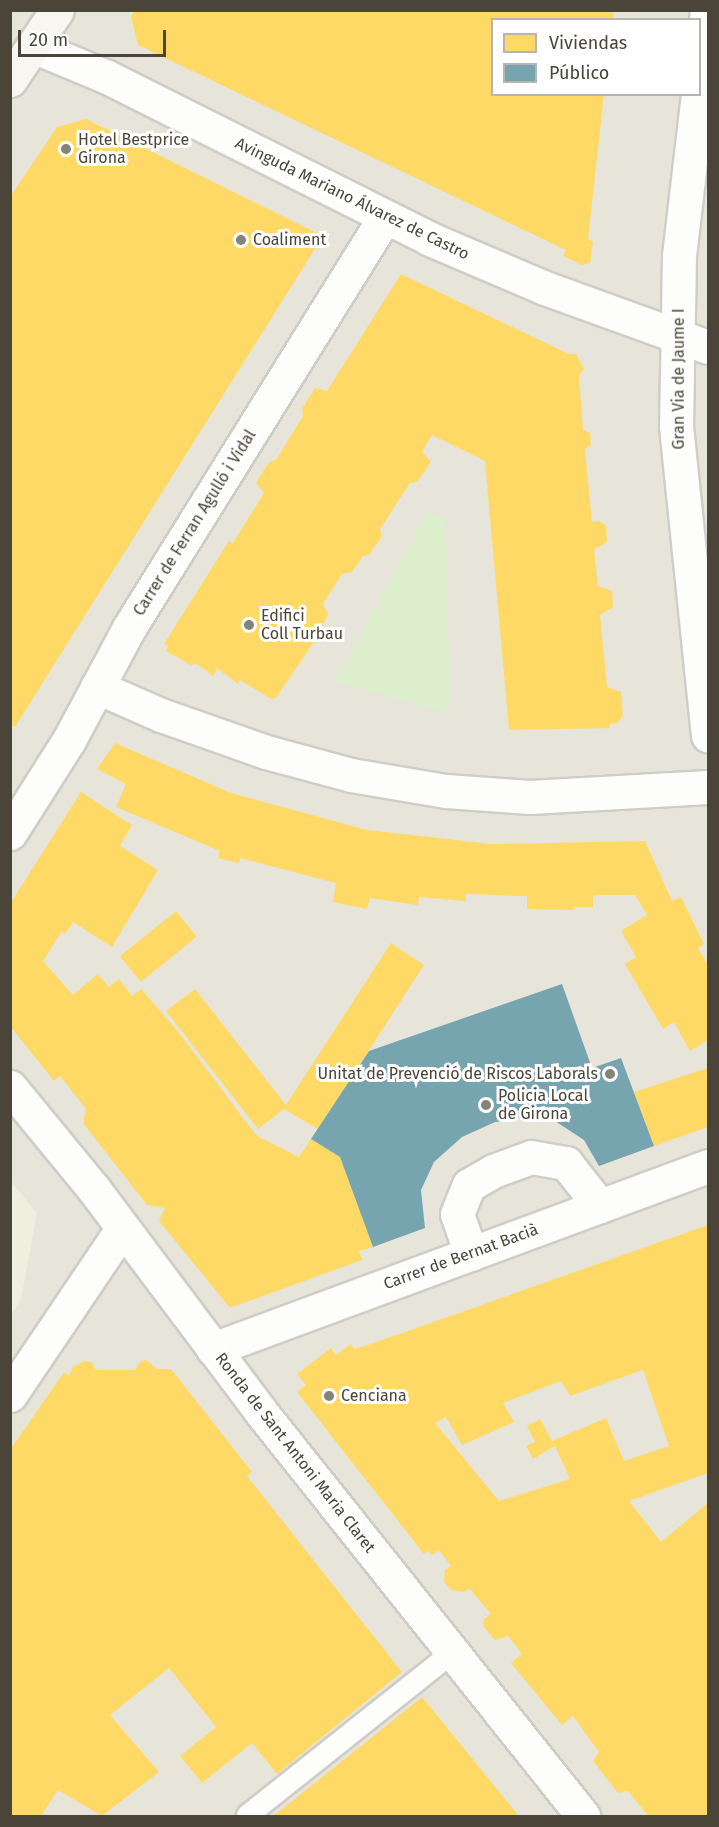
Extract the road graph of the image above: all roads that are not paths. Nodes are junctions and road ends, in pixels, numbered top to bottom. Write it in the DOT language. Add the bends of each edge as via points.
graph roads {
  1 [pos="57,10"];
  2 [pos="707,10"];
  3 [pos="33,45"];
  4 [pos="701,62"];
  5 [pos="10,80"];
  6 [pos="698,96"];
  7 [pos="385,217"];
  8 [pos="677,334"];
  9 [pos="708,347"];
  10 [pos="97,687"];
  11 [pos="708,735"];
  12 [pos="708,787"];
  13 [pos="10,832"];
  14 [pos="10,1087"];
  15 [pos="708,1166"];
  16 [pos="600,1206"];
  17 [pos="122,1229"];
  18 [pos="471,1254"];
  19 [pos="213,1349"];
  20 [pos="10,1395"];
  21 [pos="452,1652"];
  22 [pos="247,1815"];
  23 [pos="583,1816"];
  1 -- 3 [label="main road"];
  2 -- 4 [label="street"];
  3 -- 5 [label="main road"];
  3 -- 7 [label="street, Avinguda Mariano Álvarez de Castro" via="107,77"];
  6 -- 8 [label="street, Gran Via de Jaume I" via="679,256"];
  7 -- 8 [label="street, Avinguda Mariano Álvarez de Castro" via="545,288"];
  7 -- 10 [label="street, Carrer de Ferran Agulló i Vidal" via="129,628"];
  8 -- 9 [label="street, Avinguda Mariano Álvarez de Castro"];
  8 -- 11 [label="street, Gran Via de Jaume I" via="676,426"];
  10 -- 12 [label="street" via="161,715 266,752 351,775 446,791 530,797"];
  10 -- 13 [label="street, Carrer de Ferran Agulló i Vidal"];
  14 -- 17 [label="street, Ronda de Sant Antoni Maria Claret"];
  15 -- 16 [label="street, Carrer de Bernat Bacià"];
  16 -- 18 [label="street, Carrer de Bernat Bacià"];
  16 -- 18 [label="street" via="566,1163 531,1157 493,1171 469,1185 457,1214"];
  17 -- 19 [label="street, Ronda de Sant Antoni Maria Claret"];
  17 -- 20 [label="street"];
  18 -- 19 [label="street, Carrer de Bernat Bacià"];
  19 -- 21 [label="street, Ronda de Sant Antoni Maria Claret"];
  21 -- 22 [label="lane"];
  21 -- 23 [label="street, Ronda de Sant Antoni Maria Claret"];
}
